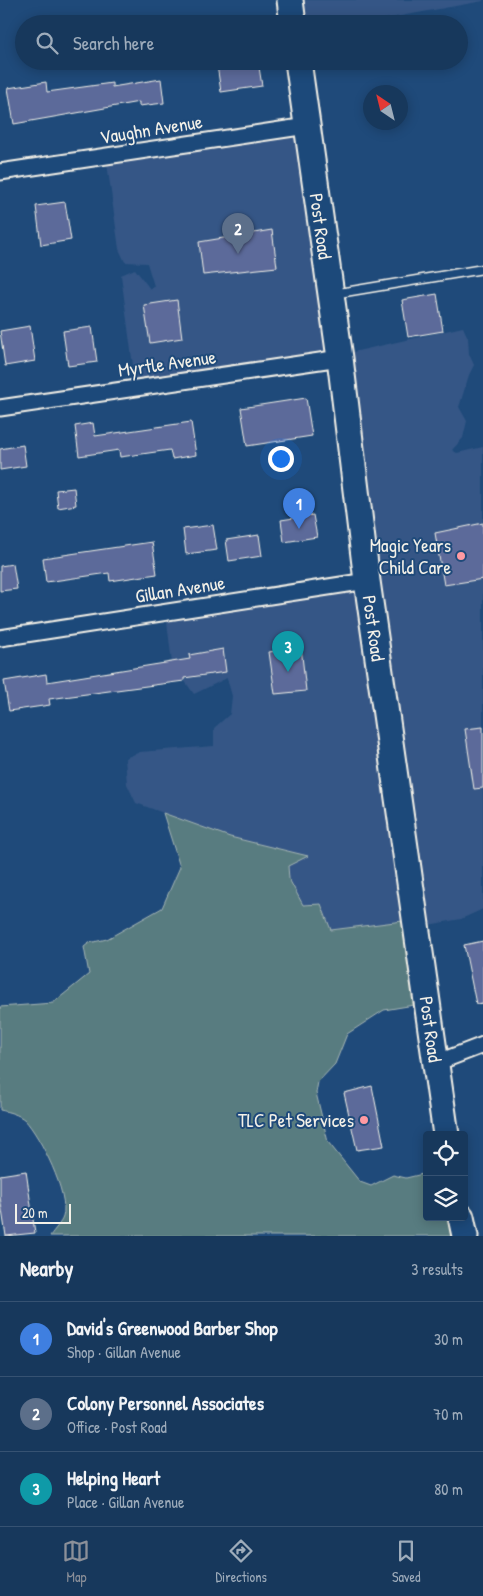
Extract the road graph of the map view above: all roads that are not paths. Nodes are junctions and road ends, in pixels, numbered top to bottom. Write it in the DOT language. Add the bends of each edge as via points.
graph roads {
  1 [pos="290,0"];
  2 [pos="292,15"];
  3 [pos="299,70"];
  4 [pos="307,126"];
  5 [pos="0,172"];
  6 [pos="483,268"];
  7 [pos="331,295"];
  8 [pos="340,358"];
  9 [pos="0,408"];
  10 [pos="367,580"];
  11 [pos="0,638"];
  12 [pos="483,1045"];
  13 [pos="436,1063"];
  14 [pos="445,1131"];
  15 [pos="462,1221"];
  16 [pos="465,1236"];
  1 -- 2 [label="main road"];
  3 -- 4 [label="main road, Post Road"];
  4 -- 5 [label="street, Vaughn Avenue"];
  4 -- 7 [label="main road, Post Road"];
  6 -- 7 [label="lane"];
  7 -- 8 [label="main road, Post Road"];
  8 -- 9 [label="street, Myrtle Avenue"];
  8 -- 10 [label="main road, Post Road"];
  10 -- 11 [label="street, Gillan Avenue"];
  10 -- 13 [label="main road, Post Road"];
  12 -- 13 [label="street"];
  13 -- 14 [label="main road, Post Road"];
  15 -- 16 [label="main road"];
}
